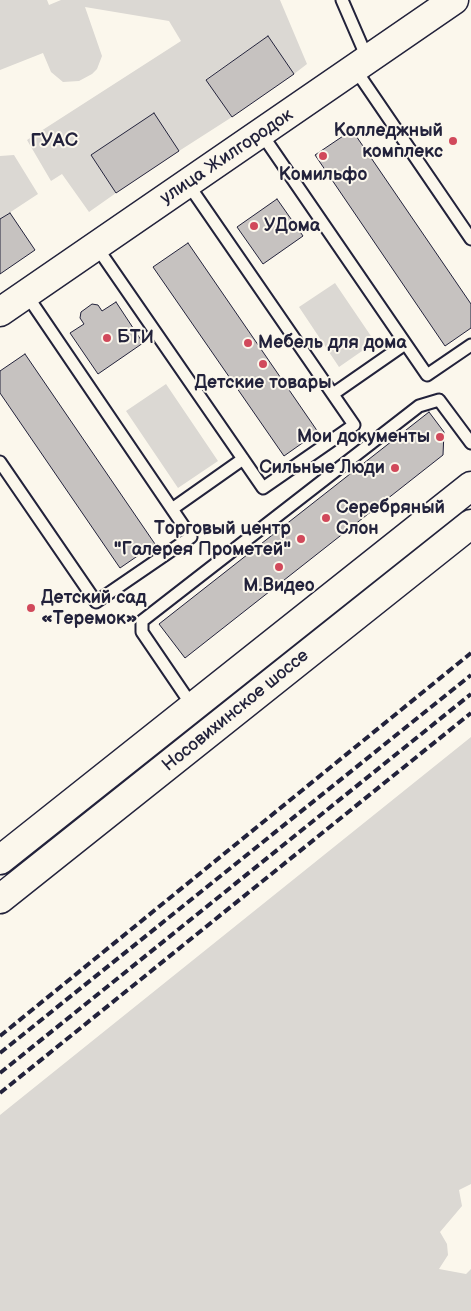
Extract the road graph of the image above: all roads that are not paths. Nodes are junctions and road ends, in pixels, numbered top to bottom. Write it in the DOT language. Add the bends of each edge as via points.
graph roads {
  1 [pos="342,0"];
  2 [pos="454,0"];
  3 [pos="362,64"];
  4 [pos="261,134"];
  5 [pos="188,184"];
  6 [pos="471,239"];
  7 [pos="96,246"];
  8 [pos="26,294"];
  9 [pos="0,312"];
  10 [pos="405,344"];
  11 [pos="471,345"];
  12 [pos="333,394"];
  13 [pos="471,443"];
  14 [pos="243,459"];
  15 [pos="0,462"];
  16 [pos="471,486"];
  17 [pos="172,509"];
  18 [pos="471,524"];
  19 [pos="194,707"];
  20 [pos="0,860"];
  21 [pos="0,898"];
  1 -- 3 [label="lane"];
  2 -- 3 [label="main road, улица Жилгородок"];
  3 -- 4 [label="main road, улица Жилгородок"];
  3 -- 6 [label="lane"];
  4 -- 5 [label="main road, улица Жилгородок"];
  4 -- 10 [label="lane"];
  5 -- 7 [label="main road, улица Жилгородок"];
  5 -- 12 [label="lane"];
  7 -- 8 [label="main road, улица Жилгородок"];
  7 -- 14 [label="lane"];
  8 -- 9 [label="main road, улица Жилгородок"];
  8 -- 17 [label="lane"];
  10 -- 11 [label="lane" via="427,375"];
  10 -- 12 [label="lane"];
  12 -- 14 [label="lane" via="354,425 263,488"];
  13 -- 19 [label="lane" via="439,400 419,406 142,621 142,632"];
  14 -- 17 [label="lane"];
  15 -- 17 [label="lane" via="96,602 191,537"];
  16 -- 19 [label="main road, Носовихинское шоссе"];
  18 -- 21 [label="main road, Носовихинское шоссе"];
  19 -- 20 [label="main road, Носовихинское шоссе"];
}
